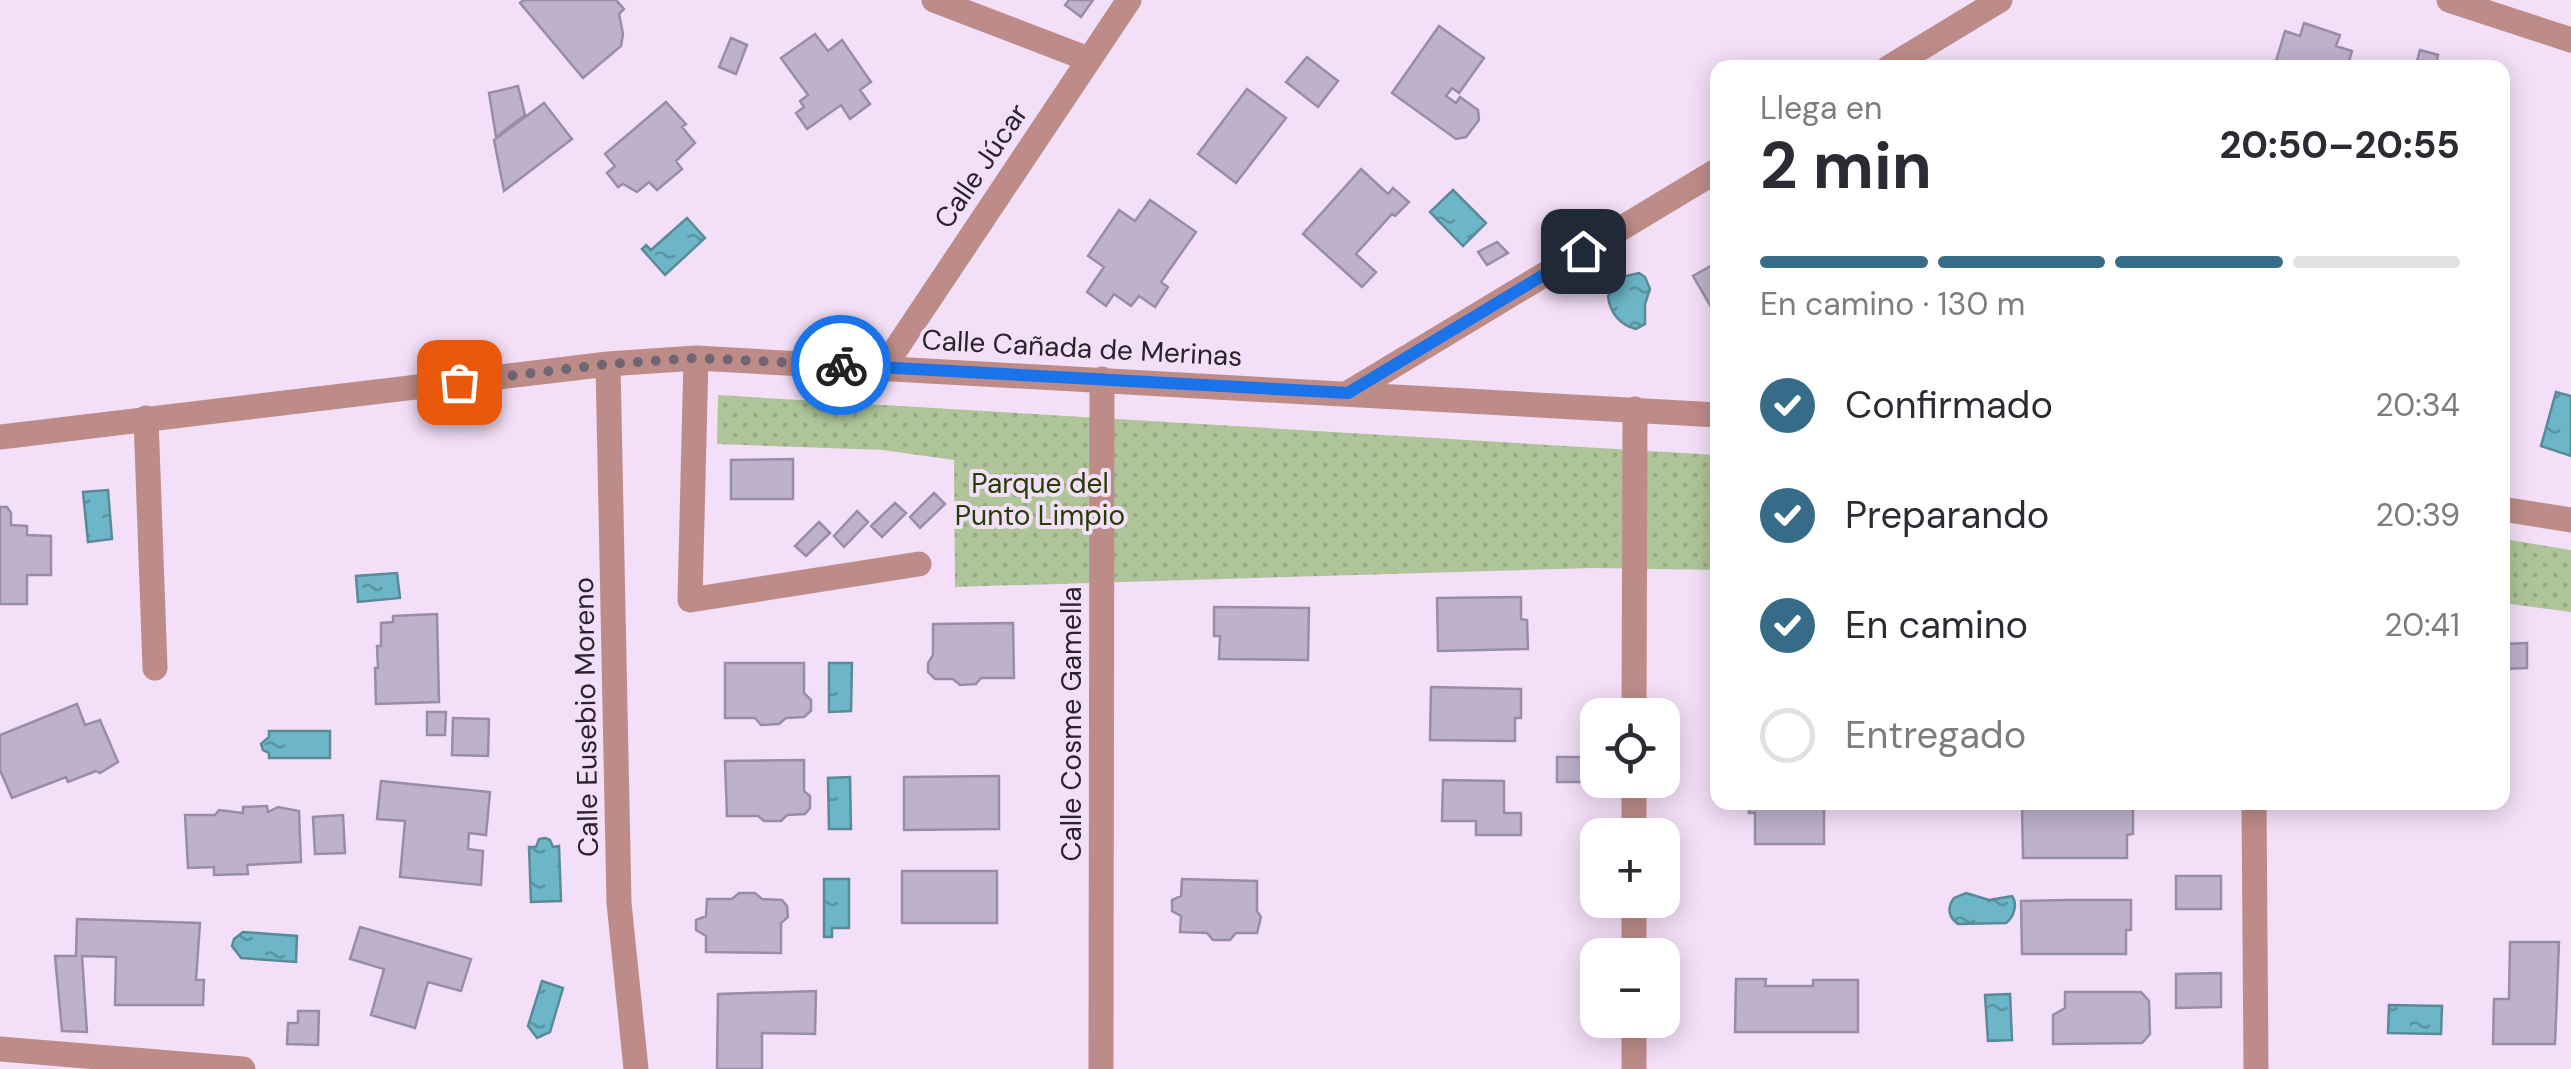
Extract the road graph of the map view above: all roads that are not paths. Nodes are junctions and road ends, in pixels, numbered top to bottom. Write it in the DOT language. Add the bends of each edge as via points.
graph roads {
  1 [pos="934,0"];
  2 [pos="1129,0"];
  3 [pos="2000,0"];
  4 [pos="2448,0"];
  5 [pos="2571,40"];
  6 [pos="1088,59"];
  7 [pos="1901,60"];
  8 [pos="1710,175"];
  9 [pos="696,358"];
  10 [pos="608,364"];
  11 [pos="884,366"];
  12 [pos="1102,379"];
  13 [pos="1348,393"];
  14 [pos="1634,410"];
  15 [pos="1710,415"];
  16 [pos="146,418"];
  17 [pos="0,437"];
  18 [pos="2510,510"];
  19 [pos="2571,520"];
  20 [pos="919,564"];
  21 [pos="155,668"];
  22 [pos="1634,698"];
  23 [pos="2254,810"];
  24 [pos="1634,1038"];
  25 [pos="0,1049"];
  26 [pos="243,1069"];
  27 [pos="636,1069"];
  28 [pos="1101,1069"];
  29 [pos="1634,1069"];
  30 [pos="2256,1069"];
  1 -- 6 [label="street"];
  2 -- 6 [label="street, Calle Júcar"];
  3 -- 7 [label="street"];
  4 -- 5 [label="street"];
  6 -- 11 [label="street, Calle Júcar"];
  8 -- 13 [label="street"];
  9 -- 10 [label="street, Calle Cañada de Merinas"];
  9 -- 11 [label="street, Calle Cañada de Merinas"];
  9 -- 20 [label="street" via="690,600"];
  10 -- 16 [label="street, Calle Cañada de Merinas"];
  10 -- 27 [label="street, Calle Eusebio Moreno" via="619,904"];
  11 -- 12 [label="street, Calle Cañada de Merinas"];
  12 -- 13 [label="street, Calle Cañada de Merinas"];
  12 -- 28 [label="street, Calle Cosme Gamella"];
  13 -- 14 [label="street, Calle Cañada de Merinas"];
  14 -- 15 [label="street, Calle Cañada de Merinas"];
  14 -- 22 [label="street"];
  16 -- 17 [label="street, Calle Cañada de Merinas"];
  16 -- 21 [label="street"];
  18 -- 19 [label="street"];
  23 -- 30 [label="street"];
  24 -- 29 [label="street"];
  25 -- 26 [label="street"];
}
